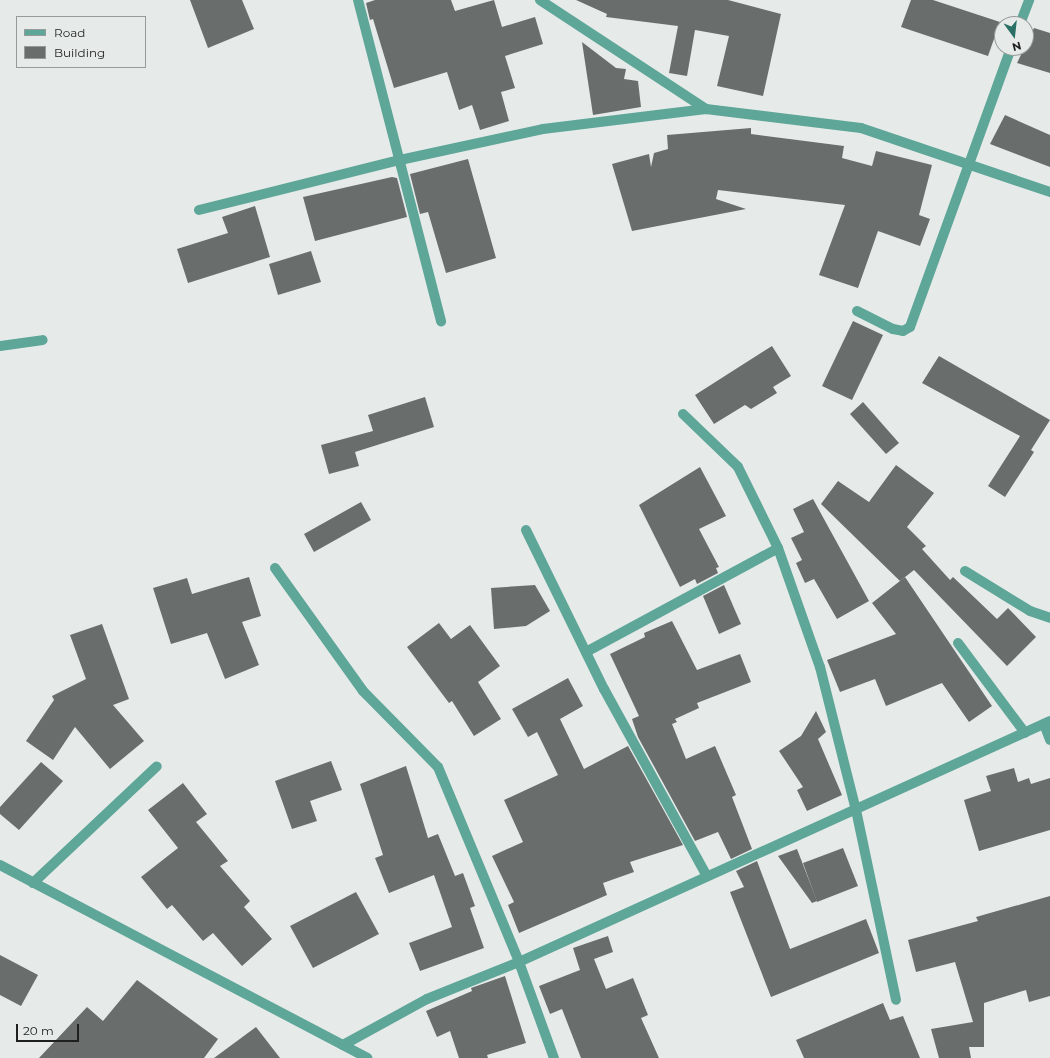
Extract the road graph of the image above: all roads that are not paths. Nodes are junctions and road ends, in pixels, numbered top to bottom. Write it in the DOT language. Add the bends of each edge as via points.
graph roads {
  1 [pos="358,0"];
  2 [pos="540,0"];
  3 [pos="1029,0"];
  4 [pos="1023,16"];
  5 [pos="1008,56"];
  6 [pos="706,110"];
  7 [pos="400,160"];
  8 [pos="967,163"];
  9 [pos="1050,192"];
  10 [pos="199,210"];
  11 [pos="857,311"];
  12 [pos="441,321"];
  13 [pos="43,340"];
  14 [pos="0,346"];
  15 [pos="683,414"];
  16 [pos="526,530"];
  17 [pos="778,548"];
  18 [pos="275,568"];
  19 [pos="965,571"];
  20 [pos="1050,618"];
  21 [pos="958,643"];
  22 [pos="586,652"];
  23 [pos="1047,722"];
  24 [pos="1025,732"];
  25 [pos="1050,740"];
  26 [pos="157,766"];
  27 [pos="856,810"];
  28 [pos="0,866"];
  29 [pos="707,876"];
  30 [pos="33,883"];
  31 [pos="519,962"];
  32 [pos="896,1000"];
  33 [pos="343,1045"];
  34 [pos="367,1058"];
  35 [pos="554,1058"];
  1 -- 7 [label="street"];
  2 -- 6 [label="street"];
  3 -- 4 [label="street"];
  5 -- 8 [label="street"];
  6 -- 7 [label="street" via="543,129"];
  6 -- 8 [label="street" via="861,128"];
  7 -- 10 [label="street"];
  7 -- 12 [label="street"];
  8 -- 9 [label="street"];
  8 -- 11 [label="street" via="910,327 903,331 893,329"];
  13 -- 14 [label="street"];
  15 -- 17 [label="street" via="738,467"];
  16 -- 22 [label="street"];
  17 -- 22 [label="street"];
  17 -- 27 [label="street" via="820,667"];
  18 -- 31 [label="street" via="363,691 438,767"];
  19 -- 20 [label="street" via="1030,611"];
  21 -- 24 [label="street"];
  22 -- 29 [label="street"];
  23 -- 24 [label="street"];
  23 -- 25 [label="street"];
  24 -- 27 [label="street"];
  26 -- 30 [label="street"];
  27 -- 29 [label="street"];
  27 -- 32 [label="street"];
  28 -- 30 [label="street"];
  29 -- 31 [label="street"];
  30 -- 33 [label="street"];
  31 -- 33 [label="street" via="427,999"];
  31 -- 35 [label="street"];
  33 -- 34 [label="street"];
}
